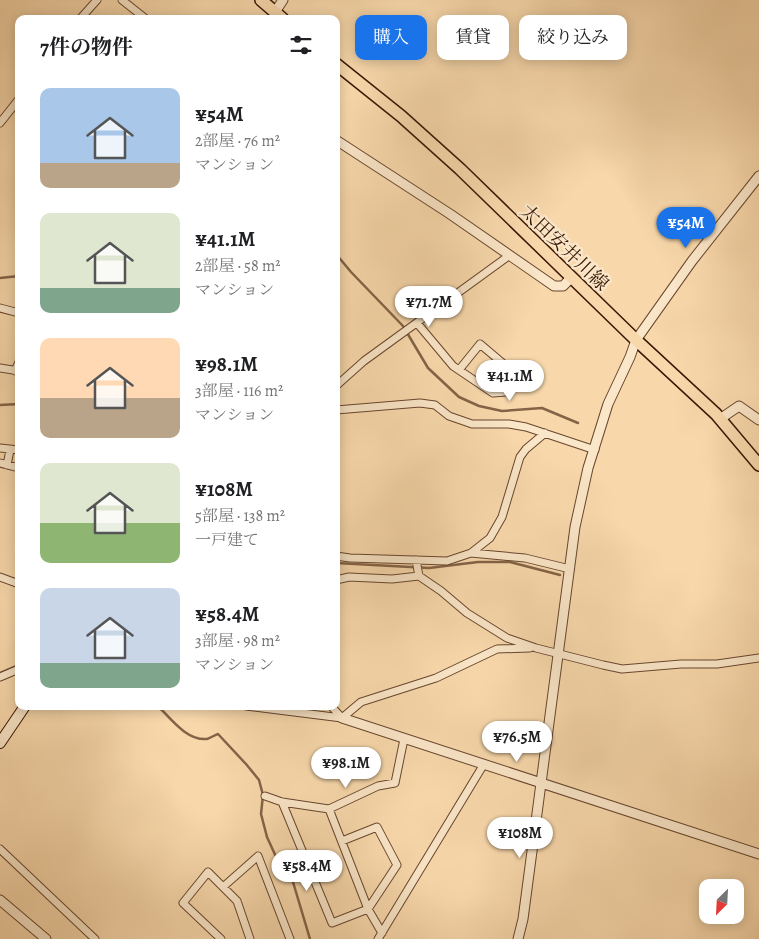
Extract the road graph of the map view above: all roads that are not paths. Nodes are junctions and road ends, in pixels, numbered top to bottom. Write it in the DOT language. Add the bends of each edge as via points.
graph roads {
  1 [pos="97,0"];
  2 [pos="122,0"];
  3 [pos="261,0"];
  4 [pos="283,0"];
  5 [pos="84,15"];
  6 [pos="141,15"];
  7 [pos="275,15"];
  8 [pos="276,15"];
  9 [pos="340,67"];
  10 [pos="15,104"];
  11 [pos="0,123"];
  12 [pos="340,143"];
  13 [pos="759,176"];
  14 [pos="510,256"];
  15 [pos="572,278"];
  16 [pos="0,308"];
  17 [pos="15,312"];
  18 [pos="417,323"];
  19 [pos="636,340"];
  20 [pos="0,368"];
  21 [pos="459,370"];
  22 [pos="15,371"];
  23 [pos="340,382"];
  24 [pos="340,410"];
  25 [pos="720,420"];
  26 [pos="759,420"];
  27 [pos="545,433"];
  28 [pos="0,448"];
  29 [pos="10,450"];
  30 [pos="15,450"];
  31 [pos="595,450"];
  32 [pos="4,464"];
  33 [pos="759,465"];
  34 [pos="470,553"];
  35 [pos="340,557"];
  36 [pos="416,561"];
  37 [pos="570,569"];
  38 [pos="418,574"];
  39 [pos="0,577"];
  40 [pos="340,579"];
  41 [pos="15,583"];
  42 [pos="536,648"];
  43 [pos="560,653"];
  44 [pos="759,658"];
  45 [pos="15,671"];
  46 [pos="0,677"];
  47 [pos="22,710"];
  48 [pos="278,710"];
  49 [pos="335,710"];
  50 [pos="342,718"];
  51 [pos="404,739"];
  52 [pos="0,743"];
  53 [pos="484,764"];
  54 [pos="542,784"];
  55 [pos="265,796"];
  56 [pos="282,802"];
  57 [pos="329,809"];
  58 [pos="342,841"];
  59 [pos="0,849"];
  60 [pos="759,854"];
  61 [pos="223,887"];
  62 [pos="0,900"];
  63 [pos="368,909"];
  64 [pos="380,936"];
  65 [pos="46,939"];
  66 [pos="95,939"];
  67 [pos="220,939"];
  68 [pos="250,939"];
  69 [pos="290,939"];
  70 [pos="518,939"];
  1 -- 5 [label="street"];
  2 -- 6 [label="street"];
  3 -- 7 [label="main road"];
  4 -- 8 [label="street"];
  9 -- 15 [label="main road, 太田安井川線" via="460,169"];
  10 -- 11 [label="street"];
  12 -- 14 [label="street"];
  13 -- 19 [label="street" via="692,261"];
  14 -- 15 [label="street" via="554,286 563,286"];
  14 -- 18 [label="street"];
  15 -- 19 [label="main road, 太田安井川線"];
  16 -- 17 [label="street"];
  18 -- 21 [label="street"];
  18 -- 23 [label="street"];
  19 -- 25 [label="main road, 太田安井川線"];
  19 -- 31 [label="street" via="608,404"];
  20 -- 22 [label="street"];
  21 -- 21 [label="street" via="493,393 506,392 518,376 480,344"];
  24 -- 27 [label="street" via="420,403 435,405 450,416 472,424 509,424"];
  25 -- 26 [label="street" via="739,406"];
  25 -- 33 [label="main road, 太田安井川線"];
  27 -- 31 [label="street"];
  27 -- 34 [label="street" via="520,457 502,517 490,538"];
  28 -- 29 [label="street"];
  29 -- 30 [label="street"];
  29 -- 32 [label="street"];
  31 -- 37 [label="street" via="577,519"];
  34 -- 36 [label="street" via="447,561"];
  34 -- 37 [label="street" via="525,558"];
  35 -- 36 [label="street"];
  36 -- 38 [label="street"];
  37 -- 43 [label="street"];
  38 -- 40 [label="street" via="392,579"];
  38 -- 42 [label="street" via="485,626"];
  39 -- 41 [label="street"];
  42 -- 43 [label="street"];
  42 -- 50 [label="street" via="497,648 436,678 361,702"];
  43 -- 44 [label="street" via="622,669 717,664"];
  43 -- 54 [label="street"];
  45 -- 46 [label="street"];
  47 -- 52 [label="main road"];
  48 -- 50 [label="street"];
  49 -- 50 [label="street"];
  50 -- 51 [label="street"];
  51 -- 53 [label="street"];
  51 -- 57 [label="street" via="395,783 378,786"];
  53 -- 54 [label="street"];
  53 -- 64 [label="street"];
  54 -- 60 [label="street"];
  54 -- 70 [label="street"];
  55 -- 56 [label="street"];
  56 -- 57 [label="street"];
  56 -- 63 [label="street" via="332,923"];
  57 -- 58 [label="street"];
  58 -- 63 [label="street"];
  58 -- 63 [label="street" via="377,827 397,865"];
  59 -- 66 [label="street"];
  61 -- 67 [label="street" via="208,872 183,902"];
  61 -- 68 [label="street" via="237,901"];
  61 -- 69 [label="street" via="258,856"];
  62 -- 65 [label="street"];
  63 -- 64 [label="street"];
}
